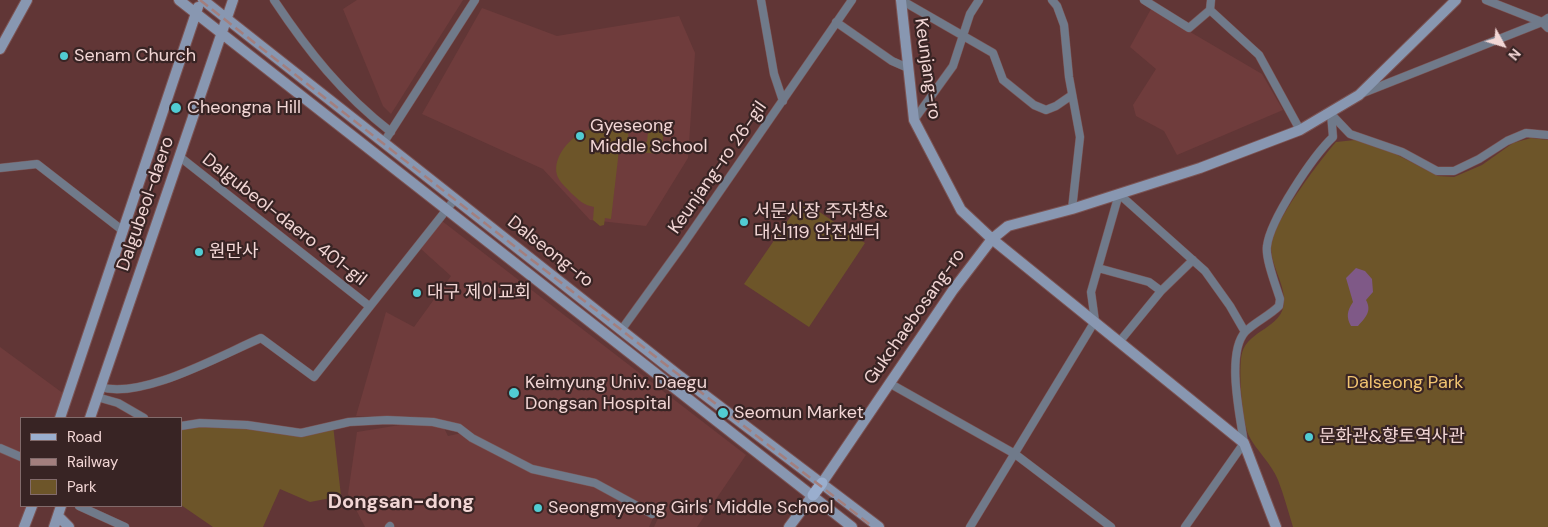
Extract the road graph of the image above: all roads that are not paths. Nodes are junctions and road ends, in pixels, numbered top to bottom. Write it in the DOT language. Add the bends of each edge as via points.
graph roads {
  1 [pos="28,0"];
  2 [pos="179,0"];
  3 [pos="202,0"];
  4 [pos="234,0"];
  5 [pos="274,0"];
  6 [pos="475,0"];
  7 [pos="761,0"];
  8 [pos="852,0"];
  9 [pos="901,0"];
  10 [pos="979,0"];
  11 [pos="1052,0"];
  12 [pos="1144,0"];
  13 [pos="1211,0"];
  14 [pos="1456,0"];
  15 [pos="1486,0"];
  16 [pos="1210,10"];
  17 [pos="196,13"];
  18 [pos="227,18"];
  19 [pos="836,22"];
  20 [pos="1546,22"];
  21 [pos="222,33"];
  22 [pos="963,36"];
  23 [pos="0,49"];
  24 [pos="908,68"];
  25 [pos="1072,95"];
  26 [pos="1359,95"];
  27 [pos="783,100"];
  28 [pos="1331,114"];
  29 [pos="914,120"];
  30 [pos="1300,130"];
  31 [pos="390,132"];
  32 [pos="1548,135"];
  33 [pos="384,142"];
  34 [pos="180,158"];
  35 [pos="0,168"];
  36 [pos="1119,194"];
  37 [pos="454,199"];
  38 [pos="447,209"];
  39 [pos="1072,209"];
  40 [pos="122,230"];
  41 [pos="992,238"];
  42 [pos="1193,260"];
  43 [pos="1098,268"];
  44 [pos="1161,291"];
  45 [pos="369,306"];
  46 [pos="1095,321"];
  47 [pos="622,329"];
  48 [pos="1245,332"];
  49 [pos="1120,342"];
  50 [pos="889,383"];
  51 [pos="99,392"];
  52 [pos="60,417"];
  53 [pos="90,417"];
  54 [pos="142,417"];
  55 [pos="182,426"];
  56 [pos="1244,443"];
  57 [pos="0,448"];
  58 [pos="1015,454"];
  59 [pos="20,457"];
  60 [pos="822,483"];
  61 [pos="813,495"];
  62 [pos="32,507"];
  63 [pos="81,507"];
  64 [pos="60,511"];
  65 [pos="652,514"];
  66 [pos="24,527"];
  67 [pos="54,527"];
  68 [pos="69,527"];
  69 [pos="125,527"];
  70 [pos="789,527"];
  71 [pos="852,527"];
  72 [pos="879,527"];
  73 [pos="970,527"];
  74 [pos="1111,527"];
  75 [pos="1185,527"];
  76 [pos="1276,527"];
  1 -- 23 [label="main road"];
  2 -- 17 [label="main road"];
  3 -- 17 [label="main road, Dalgubeol-daero"];
  3 -- 18 [label="main road, Dalseong-ro"];
  4 -- 18 [label="main road, Dalgubeol-daero"];
  5 -- 31 [label="street" via="306,48 332,78"];
  6 -- 31 [label="street"];
  7 -- 27 [label="street" via="774,74"];
  8 -- 19 [label="street, Keunjang-ro 26-gil"];
  9 -- 22 [label="street"];
  9 -- 24 [label="main road, Keunjang-ro"];
  10 -- 22 [label="street" via="970,14"];
  11 -- 25 [label="street" via="1064,26"];
  12 -- 16 [label="street" via="1189,28"];
  13 -- 16 [label="street"];
  14 -- 26 [label="main road, Gukchaebosang-ro"];
  15 -- 20 [label="street"];
  16 -- 30 [label="street" via="1259,55"];
  17 -- 21 [label="main road"];
  17 -- 40 [label="main road, Dalgubeol-daero"];
  18 -- 21 [label="main road, Dalgubeol-daero"];
  18 -- 33 [label="main road, Dalseong-ro"];
  19 -- 24 [label="street" via="892,61"];
  19 -- 27 [label="street, Keunjang-ro 26-gil"];
  20 -- 26 [label="street"];
  21 -- 34 [label="main road, Dalgubeol-daero"];
  21 -- 38 [label="main road"];
  22 -- 25 [label="street" via="993,53 1003,80 1034,105 1046,110"];
  22 -- 29 [label="street" via="953,66"];
  24 -- 29 [label="main road, Keunjang-ro"];
  25 -- 39 [label="street" via="1080,137"];
  26 -- 28 [label="main road, Gukchaebosang-ro"];
  27 -- 47 [label="street, Keunjang-ro 26-gil"];
  28 -- 30 [label="main road, Gukchaebosang-ro"];
  28 -- 32 [label="street" via="1350,134 1402,152 1437,171 1454,171 1526,133"];
  28 -- 48 [label="street" via="1333,137 1321,148 1274,222 1266,247 1279,306"];
  29 -- 41 [label="main road, Keunjang-ro" via="961,210"];
  30 -- 36 [label="main road, Gukchaebosang-ro"];
  31 -- 33 [label="street"];
  33 -- 37 [label="main road, Dalseong-ro"];
  34 -- 45 [label="street, Dalgubeol-daero 401-gil"];
  34 -- 51 [label="main road, Dalgubeol-daero"];
  35 -- 40 [label="street, Dalgubeol-daero" via="37,164"];
  36 -- 39 [label="main road, Gukchaebosang-ro"];
  36 -- 42 [label="street"];
  36 -- 43 [label="street"];
  37 -- 38 [label="street"];
  37 -- 47 [label="main road, Dalseong-ro"];
  38 -- 45 [label="street"];
  38 -- 61 [label="main road" via="654,374"];
  39 -- 41 [label="main road, Gukchaebosang-ro" via="1008,226"];
  40 -- 52 [label="main road, Dalgubeol-daero"];
  41 -- 46 [label="main road, Keunjang-ro"];
  41 -- 50 [label="main road, Gukchaebosang-ro"];
  42 -- 44 [label="street"];
  42 -- 48 [label="street" via="1215,285"];
  43 -- 44 [label="street" via="1149,282"];
  43 -- 46 [label="street" via="1091,292"];
  44 -- 49 [label="street"];
  45 -- 51 [label="street" via="314,377 261,338 153,384"];
  46 -- 49 [label="main road, Keunjang-ro"];
  46 -- 58 [label="street"];
  47 -- 60 [label="main road, Dalseong-ro"];
  48 -- 56 [label="street" via="1235,364"];
  49 -- 56 [label="main road, Keunjang-ro"];
  50 -- 58 [label="street"];
  50 -- 60 [label="main road, Gukchaebosang-ro"];
  51 -- 53 [label="main road, Dalgubeol-daero"];
  51 -- 54 [label="street"];
  55 -- 65 [label="street" via="247,425 301,433 349,422 433,422 459,428 532,469 595,483"];
  56 -- 75 [label="street"];
  56 -- 76 [label="main road"];
  57 -- 59 [label="street"];
  58 -- 73 [label="street"];
  58 -- 74 [label="street"];
  60 -- 61 [label="main road, Gukchaebosang-ro"];
  60 -- 72 [label="main road, Dalseong-ro"];
  61 -- 70 [label="main road, Gukchaebosang-ro"];
  61 -- 71 [label="main road"];
  62 -- 66 [label="main road"];
  63 -- 69 [label="street"];
  64 -- 67 [label="main road"];
  64 -- 68 [label="main road"];
}
